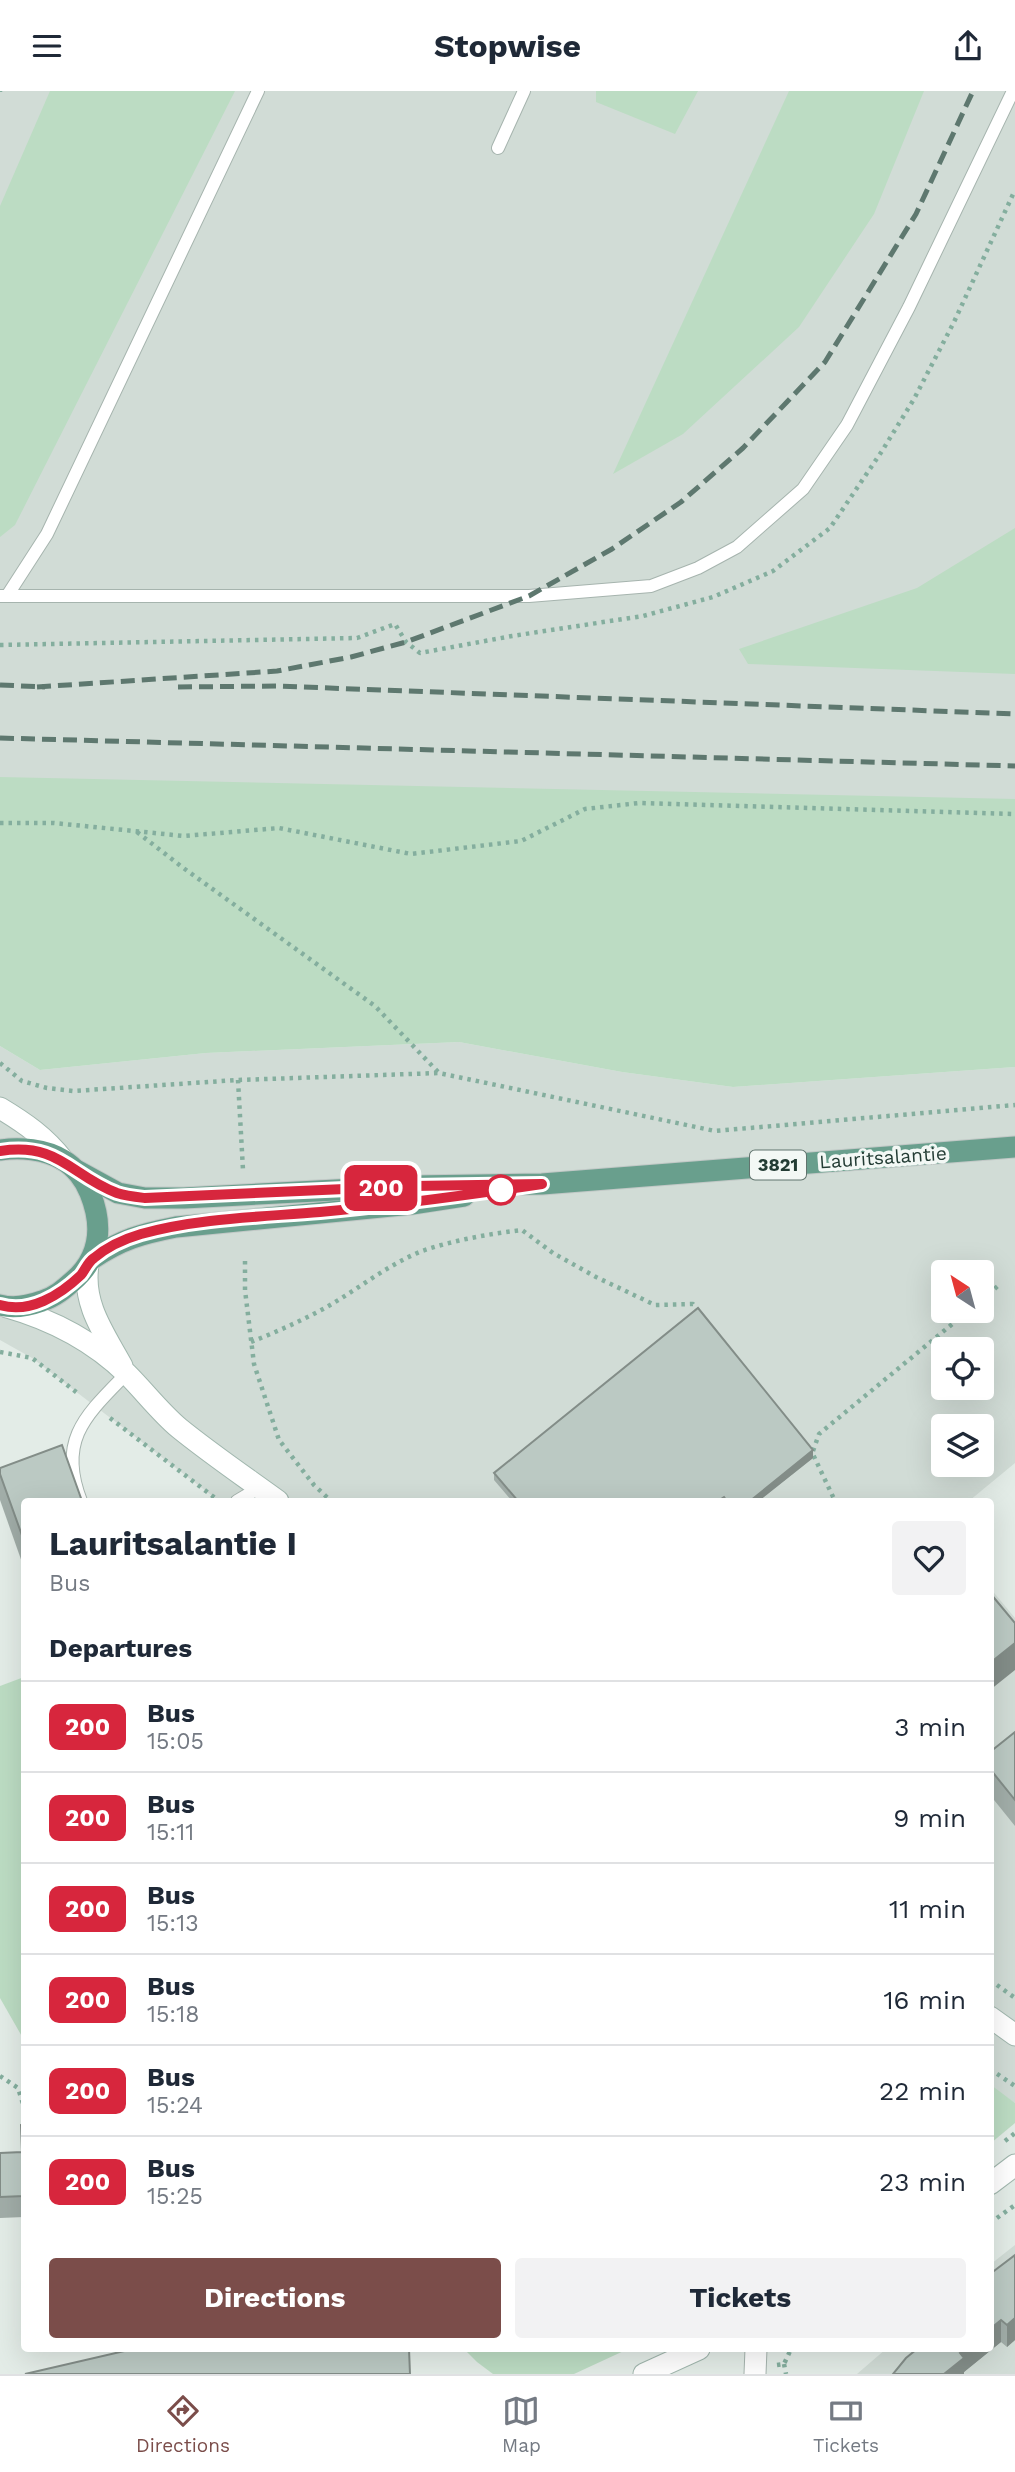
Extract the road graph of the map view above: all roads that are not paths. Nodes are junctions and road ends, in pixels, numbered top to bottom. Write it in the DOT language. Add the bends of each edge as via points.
graph roads {
  1 [pos="258,91"];
  2 [pos="524,91"];
  3 [pos="1013,91"];
  4 [pos="498,148"];
  5 [pos="4,596"];
  6 [pos="0,1108"];
  7 [pos="1015,1147"];
  8 [pos="0,1150"];
  9 [pos="70,1165"];
  10 [pos="542,1184"];
  11 [pos="90,1262"];
  12 [pos="4,1306"];
  13 [pos="126,1374"];
  14 [pos="259,1488"];
  15 [pos="80,1498"];
  16 [pos="242,1498"];
  17 [pos="274,1498"];
  18 [pos="994,2020"];
  19 [pos="1015,2035"];
  20 [pos="1015,2165"];
  21 [pos="994,2181"];
  22 [pos="692,2352"];
  23 [pos="756,2352"];
  24 [pos="644,2374"];
  25 [pos="755,2374"];
  1 -- 5 [label="lane" via="47,534"];
  2 -- 4 [label="lane"];
  3 -- 5 [label="lane" via="847,425 803,489 737,547 698,568 650,586 529,596"];
  6 -- 9 [label="street" via="47,1140"];
  7 -- 10 [label="main road, Lauritsalantie / 3821"];
  8 -- 9 [label="main road, Lauritsalantie" via="43,1151"];
  9 -- 10 [label="main road, Lauritsalantie / 3821" via="118,1193 145,1198"];
  9 -- 11 [label="main road" via="88,1187 95,1207 99,1229"];
  10 -- 11 [label="main road, Lauritsalantie / 3821" via="412,1204 176,1227 117,1242"];
  11 -- 12 [label="main road, Lauritsalantie" via="49,1299 28,1306"];
  11 -- 13 [label="street" via="87,1296"];
  12 -- 13 [label="street" via="58,1324"];
  13 -- 14 [label="street" via="178,1427"];
  13 -- 15 [label="lane" via="94,1406 65,1454"];
  14 -- 16 [label="lane"];
  14 -- 17 [label="street"];
  18 -- 19 [label="street"];
  20 -- 21 [label="street"];
  22 -- 24 [label="street"];
  23 -- 25 [label="street"];
}
